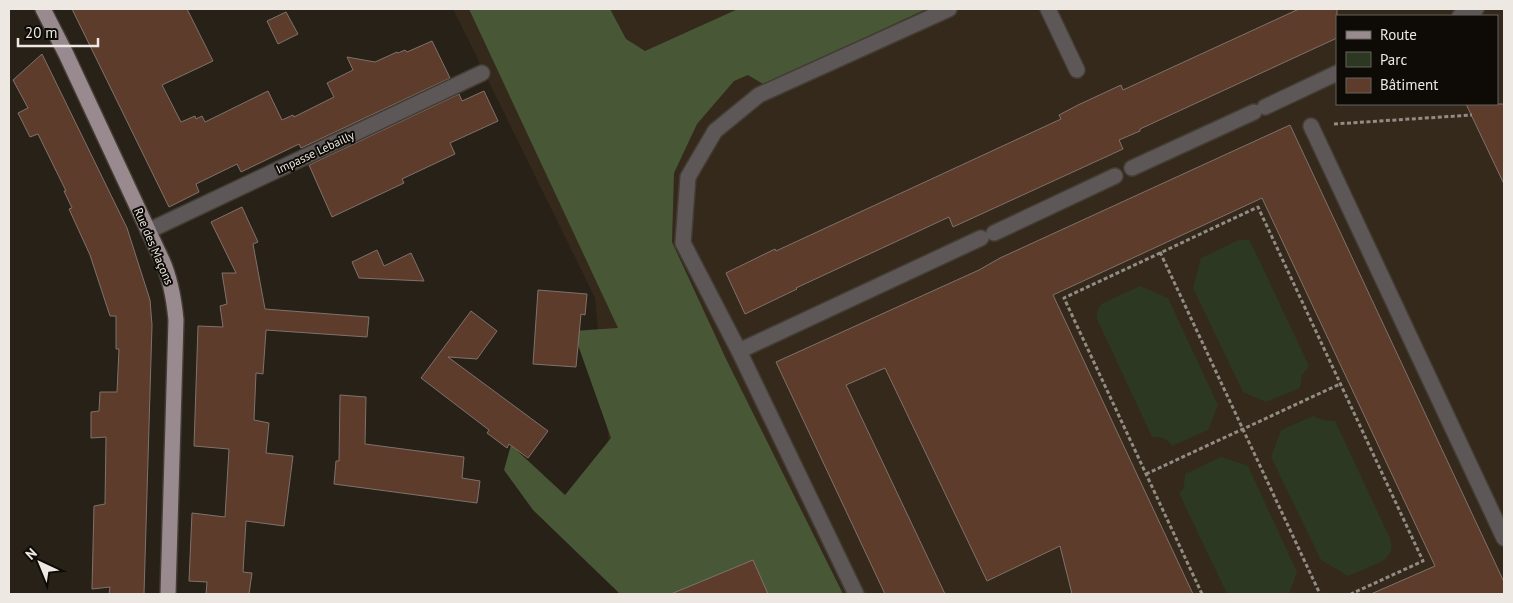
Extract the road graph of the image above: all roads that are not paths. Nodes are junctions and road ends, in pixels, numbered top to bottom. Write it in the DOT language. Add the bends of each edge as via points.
graph roads {
  1 [pos="43,9"];
  2 [pos="949,9"];
  3 [pos="1048,9"];
  4 [pos="1476,9"];
  5 [pos="1462,15"];
  6 [pos="1077,70"];
  7 [pos="482,73"];
  8 [pos="1336,74"];
  9 [pos="1311,126"];
  10 [pos="1132,168"];
  11 [pos="1115,176"];
  12 [pos="148,231"];
  13 [pos="739,351"];
  14 [pos="1504,538"];
  15 [pos="168,594"];
  16 [pos="856,594"];
  1 -- 12 [label="main road, Rue des Maçons"];
  2 -- 13 [label="street" via="759,95 715,131 688,177 683,243"];
  3 -- 6 [label="street"];
  4 -- 5 [label="street"];
  7 -- 12 [label="street, Impasse Lebailly"];
  8 -- 10 [label="street"];
  9 -- 14 [label="street"];
  11 -- 13 [label="street"];
  12 -- 15 [label="main road, Rue des Maçons" via="168,274 176,320"];
  13 -- 16 [label="street"];
}
